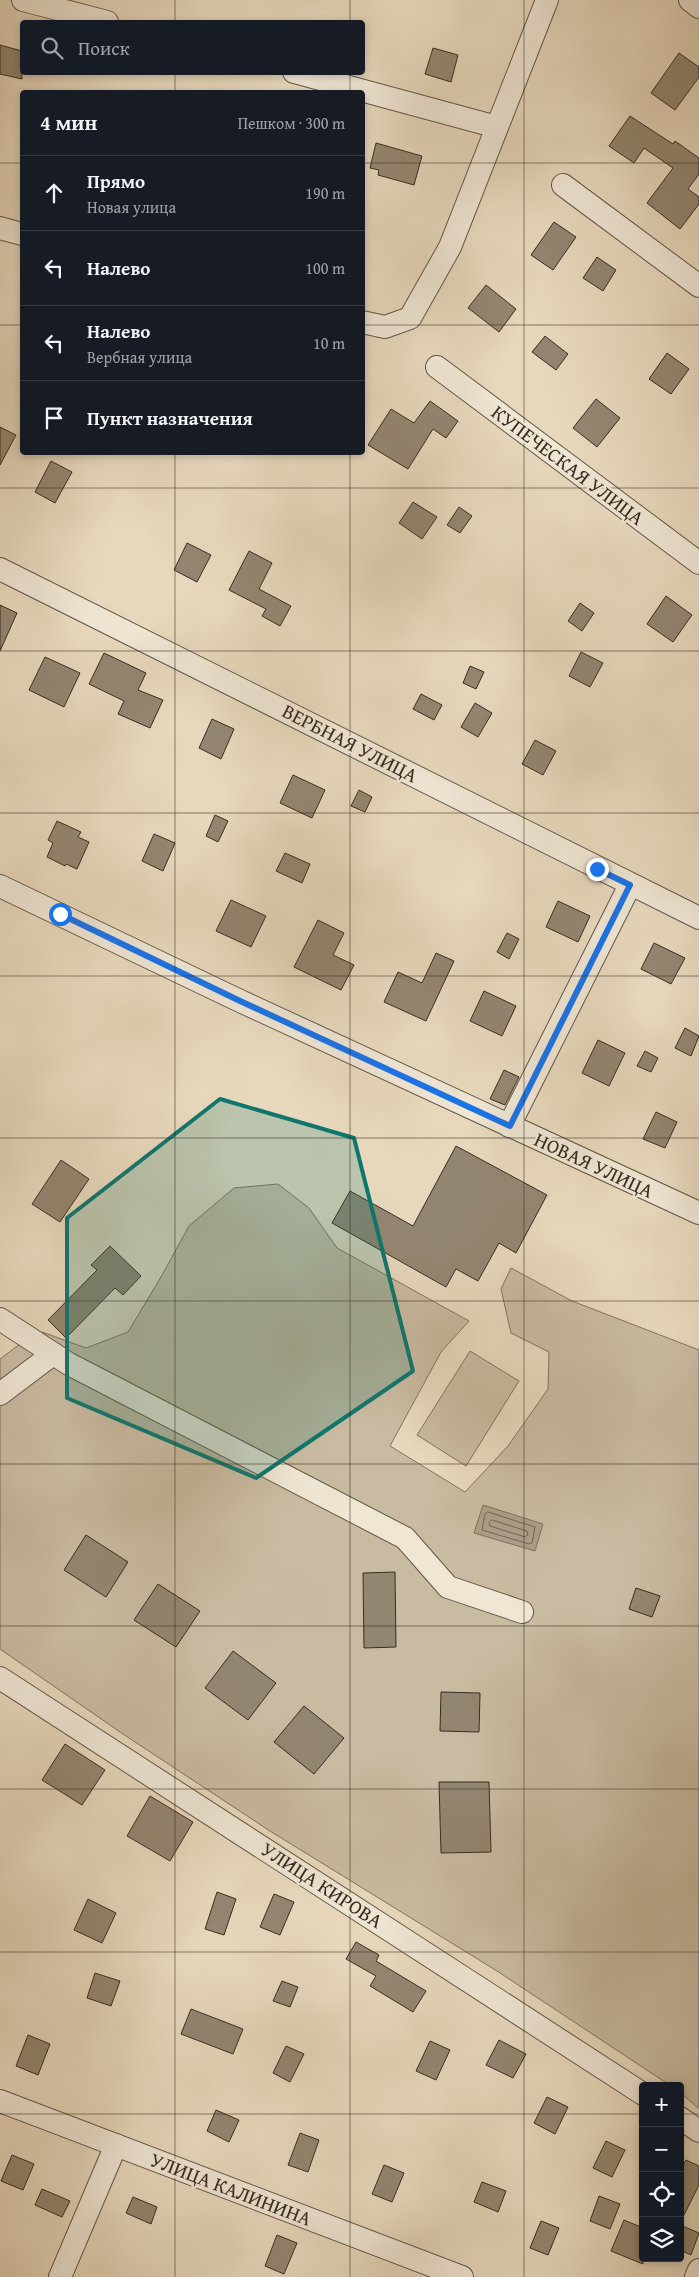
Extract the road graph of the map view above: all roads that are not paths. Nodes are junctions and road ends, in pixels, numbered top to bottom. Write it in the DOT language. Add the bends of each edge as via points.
graph roads {
  1 [pos="23,0"];
  2 [pos="547,0"];
  3 [pos="690,0"];
  4 [pos="699,7"];
  5 [pos="99,20"];
  6 [pos="305,75"];
  7 [pos="360,90"];
  8 [pos="365,91"];
  9 [pos="497,127"];
  10 [pos="563,185"];
  11 [pos="0,228"];
  12 [pos="20,233"];
  13 [pos="699,286"];
  14 [pos="365,323"];
  15 [pos="437,367"];
  16 [pos="699,563"];
  17 [pos="0,569"];
  18 [pos="630,885"];
  19 [pos="0,886"];
  20 [pos="699,918"];
  21 [pos="510,1126"];
  22 [pos="699,1213"];
  23 [pos="0,1319"];
  24 [pos="53,1354"];
  25 [pos="0,1394"];
  26 [pos="522,1612"];
  27 [pos="0,1678"];
  28 [pos="639,2091"];
  29 [pos="0,2101"];
  30 [pos="684,2121"];
  31 [pos="699,2131"];
  32 [pos="116,2145"];
  33 [pos="699,2270"];
  34 [pos="60,2277"];
  35 [pos="462,2277"];
  36 [pos="696,2277"];
  1 -- 5 [label="street"];
  2 -- 9 [label="street"];
  3 -- 4 [label="street"];
  6 -- 7 [label="street"];
  8 -- 9 [label="street"];
  9 -- 14 [label="street" via="450,247 410,318 385,327"];
  10 -- 13 [label="street"];
  11 -- 12 [label="street"];
  15 -- 16 [label="street, КУПЕЧЕСКАЯ УЛИЦА"];
  17 -- 18 [label="street, ВЕРБНАЯ УЛИЦА"];
  18 -- 20 [label="street, ВЕРБНАЯ УЛИЦА"];
  18 -- 21 [label="street"];
  19 -- 21 [label="street, НОВАЯ УЛИЦА"];
  21 -- 22 [label="street, НОВАЯ УЛИЦА"];
  23 -- 24 [label="street"];
  24 -- 25 [label="street"];
  24 -- 26 [label="street" via="405,1538 448,1587"];
  27 -- 28 [label="street, УЛИЦА КИРОВА"];
  29 -- 32 [label="street, УЛИЦА КАЛИНИНА"];
  30 -- 31 [label="street"];
  32 -- 34 [label="street"];
  32 -- 35 [label="street, УЛИЦА КАЛИНИНА"];
  33 -- 36 [label="street"];
}
